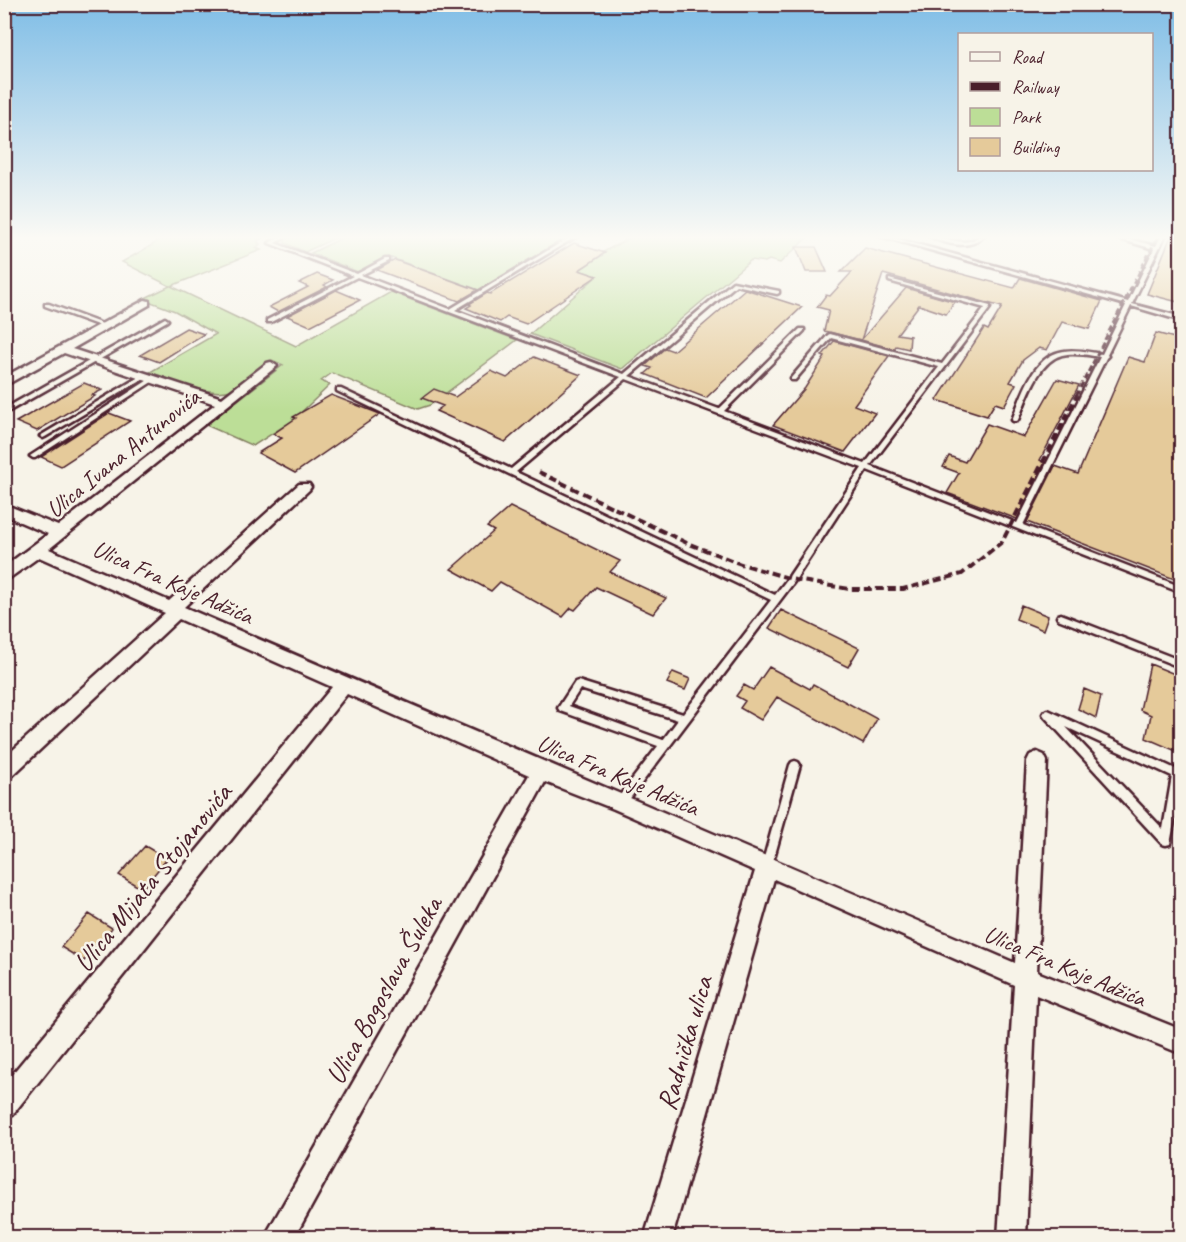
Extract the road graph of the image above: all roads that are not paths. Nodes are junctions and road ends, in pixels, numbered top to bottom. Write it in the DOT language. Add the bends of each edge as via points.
graph roads {
  1 [pos="321,294"];
  2 [pos="409,294"];
  3 [pos="478,294"];
  4 [pos="722,294"];
  5 [pos="941,294"];
  6 [pos="1091,294"];
  7 [pos="1136,294"];
  8 [pos="145,303"];
  9 [pos="47,305"];
  10 [pos="1131,305"];
  11 [pos="452,310"];
  12 [pos="1182,319"];
  13 [pos="165,320"];
  14 [pos="269,321"];
  15 [pos="105,326"];
  16 [pos="802,330"];
  17 [pos="62,350"];
  18 [pos="1105,356"];
  19 [pos="95,360"];
  20 [pos="271,366"];
  21 [pos="943,366"];
  22 [pos="626,377"];
  23 [pos="148,378"];
  24 [pos="794,379"];
  25 [pos="4,382"];
  26 [pos="339,390"];
  27 [pos="222,402"];
  28 [pos="4,412"];
  29 [pos="720,412"];
  30 [pos="1015,420"];
  31 [pos="43,436"];
  32 [pos="33,456"];
  33 [pos="866,467"];
  34 [pos="512,472"];
  35 [pos="304,487"];
  36 [pos="4,509"];
  37 [pos="1019,527"];
  38 [pos="60,533"];
  39 [pos="38,550"];
  40 [pos="4,576"];
  41 [pos="1182,590"];
  42 [pos="776,599"];
  43 [pos="174,610"];
  44 [pos="1061,617"];
  45 [pos="1182,665"];
  46 [pos="344,685"];
  47 [pos="683,718"];
  48 [pos="664,744"];
  49 [pos="1037,761"];
  50 [pos="795,765"];
  51 [pos="4,771"];
  52 [pos="541,771"];
  53 [pos="1179,775"];
  54 [pos="621,802"];
  55 [pos="767,865"];
  56 [pos="1026,979"];
  57 [pos="1182,1042"];
  58 [pos="4,1105"];
  59 [pos="278,1238"];
  60 [pos="658,1238"];
  61 [pos="1012,1238"];
  1 -- 14 [label="lane"];
  2 -- 11 [label="lane"];
  3 -- 11 [label="lane"];
  4 -- 22 [label="lane"];
  5 -- 21 [label="lane" via="988,307"];
  6 -- 10 [label="lane"];
  7 -- 10 [label="lane"];
  8 -- 15 [label="street"];
  9 -- 15 [label="lane"];
  10 -- 12 [label="lane"];
  10 -- 18 [label="lane"];
  11 -- 22 [label="lane"];
  13 -- 19 [label="lane"];
  15 -- 17 [label="street"];
  16 -- 29 [label="lane"];
  17 -- 19 [label="street"];
  17 -- 25 [label="street"];
  18 -- 30 [label="lane" via="1076,352 1051,358 1040,369"];
  18 -- 37 [label="lane"];
  19 -- 23 [label="street"];
  19 -- 28 [label="lane"];
  20 -- 27 [label="street, Ulica Ivana Antunovića"];
  21 -- 24 [label="lane" via="830,336"];
  21 -- 33 [label="lane"];
  22 -- 29 [label="lane"];
  22 -- 34 [label="lane"];
  23 -- 27 [label="street"];
  23 -- 31 [label="lane"];
  23 -- 32 [label="lane"];
  26 -- 34 [label="lane"];
  27 -- 38 [label="street, Ulica Ivana Antunovića"];
  29 -- 33 [label="lane"];
  33 -- 37 [label="lane"];
  33 -- 42 [label="lane"];
  34 -- 42 [label="lane"];
  35 -- 43 [label="street"];
  36 -- 38 [label="street"];
  37 -- 41 [label="lane"];
  38 -- 39 [label="street, Ulica Ivana Antunovića"];
  39 -- 40 [label="street, Ulica Ivana Antunovića"];
  39 -- 43 [label="street, Ulica Fra Kaje Adžića"];
  42 -- 47 [label="lane"];
  43 -- 46 [label="street, Ulica Fra Kaje Adžića"];
  43 -- 51 [label="street"];
  44 -- 45 [label="lane"];
  46 -- 52 [label="street, Ulica Fra Kaje Adžića"];
  46 -- 58 [label="street, Ulica Mijata Stojanovića"];
  47 -- 48 [label="lane"];
  47 -- 48 [label="lane" via="578,685 563,708"];
  48 -- 54 [label="lane"];
  49 -- 56 [label="street"];
  50 -- 55 [label="lane"];
  52 -- 54 [label="street, Ulica Fra Kaje Adžića"];
  52 -- 59 [label="street, Ulica Bogoslava Šuleka"];
  53 -- 53 [label="lane" via="1166,840 1048,714 1070,724"];
  54 -- 55 [label="street, Ulica Fra Kaje Adžića"];
  55 -- 56 [label="street, Ulica Fra Kaje Adžića"];
  55 -- 60 [label="street, Radnička ulica"];
  56 -- 57 [label="street, Ulica Fra Kaje Adžića"];
  56 -- 61 [label="street"];
}
